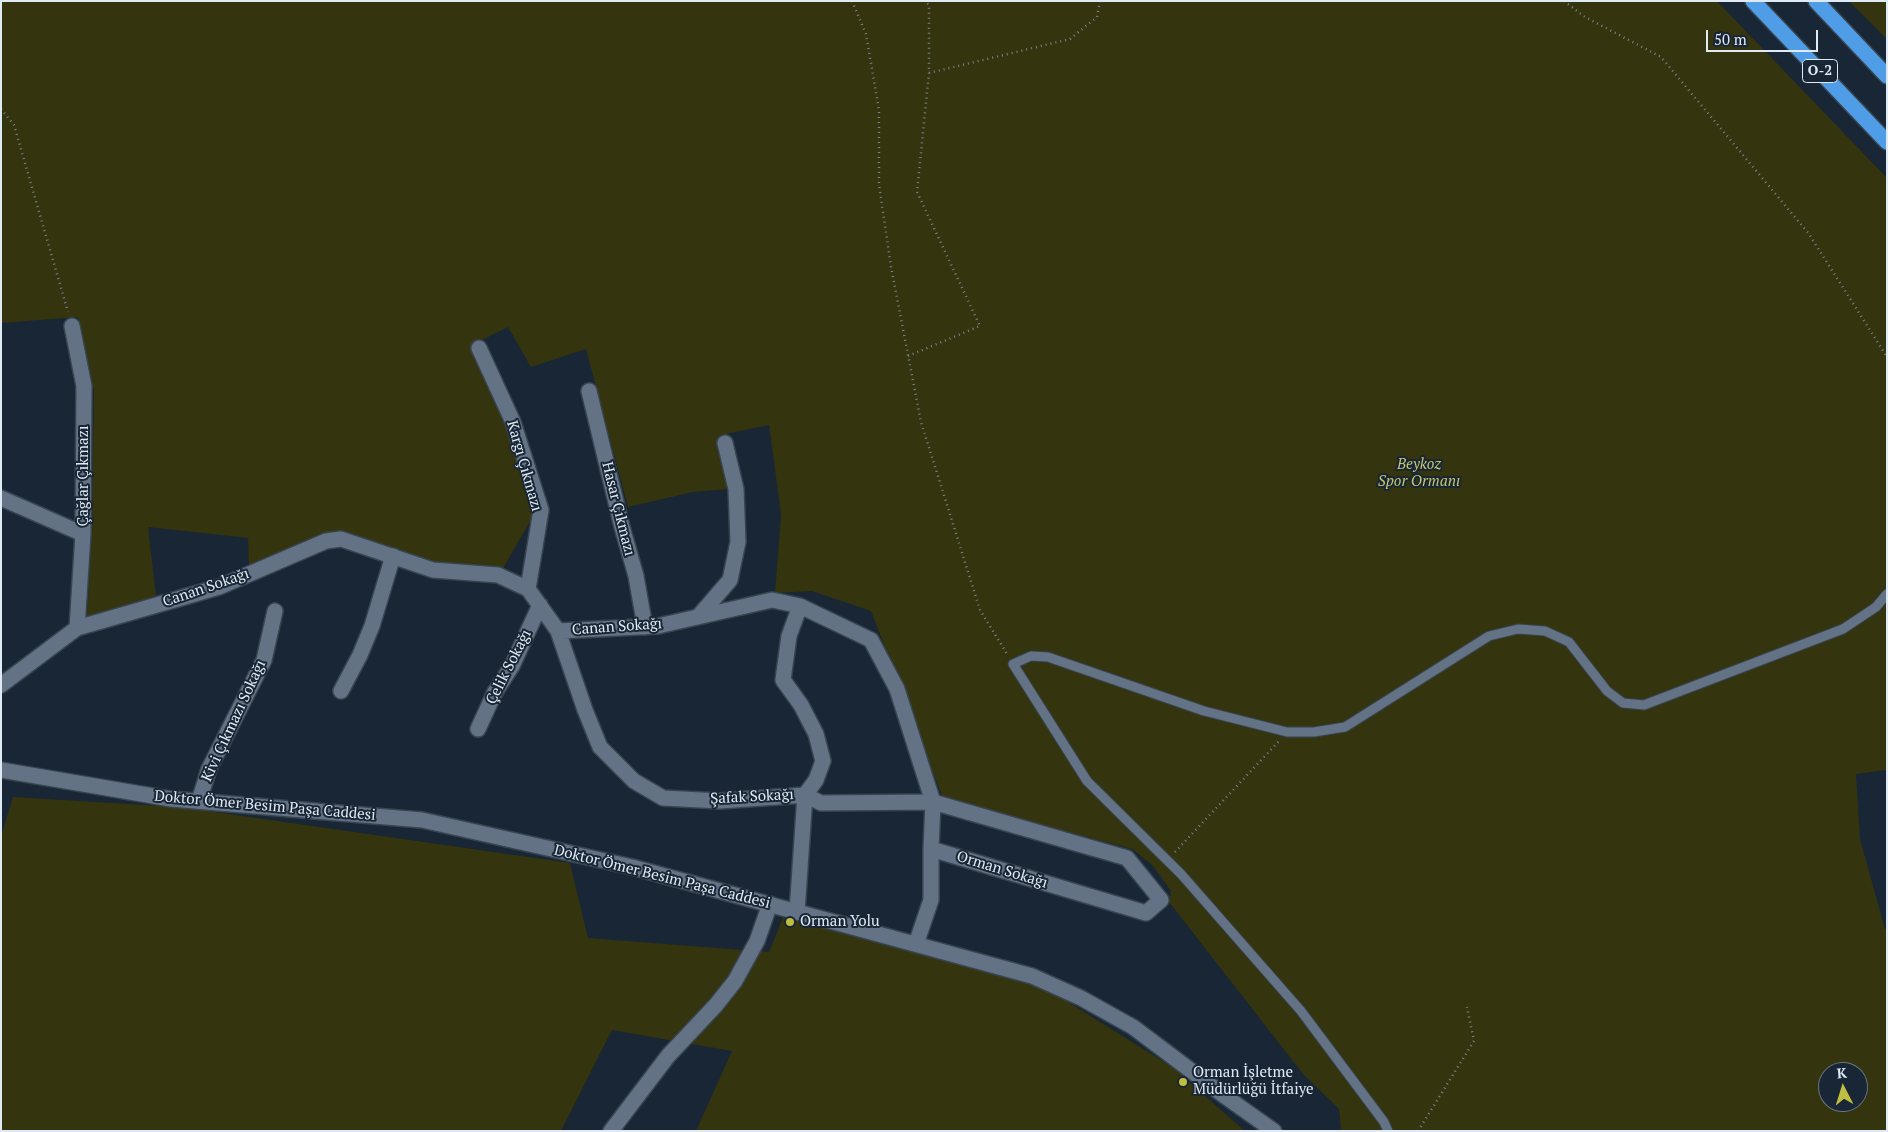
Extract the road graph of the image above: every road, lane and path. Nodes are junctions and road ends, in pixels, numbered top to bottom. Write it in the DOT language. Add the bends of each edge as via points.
graph roads {
  1 [pos="852,1"];
  2 [pos="926,1"];
  3 [pos="934,1"];
  4 [pos="1100,1"];
  5 [pos="1564,1"];
  6 [pos="1753,1"];
  7 [pos="1816,1"];
  8 [pos="929,5"];
  9 [pos="929,73"];
  10 [pos="1887,76"];
  11 [pos="1,109"];
  12 [pos="1887,142"];
  13 [pos="72,326"];
  14 [pos="479,348"];
  15 [pos="908,356"];
  16 [pos="1887,357"];
  17 [pos="589,391"];
  18 [pos="725,443"];
  19 [pos="1,498"];
  20 [pos="84,534"];
  21 [pos="393,556"];
  22 [pos="528,589"];
  23 [pos="1887,594"];
  24 [pos="540,605"];
  25 [pos="800,606"];
  26 [pos="275,611"];
  27 [pos="698,617"];
  28 [pos="645,627"];
  29 [pos="78,628"];
  30 [pos="558,631"];
  31 [pos="1012,664"];
  32 [pos="1,685"];
  33 [pos="342,691"];
  34 [pos="478,729"];
  35 [pos="1287,732"];
  36 [pos="1,770"];
  37 [pos="805,795"];
  38 [pos="199,801"];
  39 [pos="933,802"];
  40 [pos="931,849"];
  41 [pos="1167,860"];
  42 [pos="1161,900"];
  43 [pos="770,904"];
  44 [pos="796,912"];
  45 [pos="916,944"];
  46 [pos="1467,1007"];
  47 [pos="1226,1097"];
  48 [pos="610,1131"];
  49 [pos="1256,1131"];
  50 [pos="1274,1131"];
  51 [pos="1388,1131"];
  52 [pos="1418,1131"];
  1 -- 15 [label="path" via="866,34 877,100 879,184 890,266"];
  2 -- 8 [label="path"];
  3 -- 8 [label="path"];
  4 -- 9 [label="path" via="1098,17 1070,39"];
  5 -- 16 [label="path" via="1584,17 1661,57 1809,234"];
  6 -- 12 [label="highway, O-2"];
  7 -- 10 [label="highway"];
  8 -- 9 [label="path"];
  9 -- 15 [label="path" via="917,192 980,326"];
  11 -- 13 [label="path" via="14,125"];
  13 -- 20 [label="street, Çağlar Çıkmazı" via="84,386"];
  14 -- 22 [label="street, Kargı Çıkmazı" via="513,422 541,510"];
  15 -- 31 [label="path" via="921,422 980,610"];
  17 -- 28 [label="street, Hasar Çıkmazı" via="636,576"];
  18 -- 27 [label="street" via="736,489 738,542 730,580"];
  19 -- 20 [label="street"];
  20 -- 29 [label="street, Çağlar Çıkmazı"];
  21 -- 22 [label="street, Canan Sokağı" via="433,570 498,575"];
  21 -- 29 [label="street, Canan Sokağı" via="341,540 326,541 219,587"];
  21 -- 33 [label="street" via="372,626"];
  22 -- 24 [label="street, Canan Sokağı"];
  23 -- 35 [label="lane" via="1876,608 1843,629 1644,706 1623,703 1607,691 1569,642 1544,632 1518,629 1489,636 1345,726 1314,732"];
  24 -- 30 [label="street, Canan Sokağı"];
  24 -- 34 [label="street, Çelik Sokağı"];
  25 -- 27 [label="street, Canan Sokağı" via="772,600"];
  25 -- 37 [label="street" via="788,636 783,680 816,734 823,761 816,780"];
  25 -- 39 [label="street, Canan Sokağı" via="872,640 897,689"];
  26 -- 38 [label="street, Kivi Çıkmazı Sokağı" via="264,660 209,769"];
  27 -- 28 [label="street, Canan Sokağı"];
  28 -- 30 [label="street, Canan Sokağı"];
  29 -- 32 [label="street, Canan Sokağı"];
  30 -- 37 [label="street, Şafak Sokağı" via="600,747 634,781 663,798 720,801"];
  31 -- 35 [label="lane" via="1031,656 1048,657 1204,711"];
  31 -- 41 [label="lane" via="1087,781"];
  35 -- 41 [label="path"];
  36 -- 38 [label="street, Doktor Ömer Besim Paşa Caddesi"];
  37 -- 39 [label="street, Şafak Sokağı" via="820,803"];
  37 -- 44 [label="street"];
  38 -- 43 [label="street, Doktor Ömer Besim Paşa Caddesi" via="422,820 632,867"];
  39 -- 40 [label="street"];
  39 -- 42 [label="street, Şafak Sokağı" via="1127,858"];
  40 -- 42 [label="street, Orman Sokağı" via="1146,914"];
  40 -- 45 [label="street" via="931,900"];
  41 -- 51 [label="lane" via="1301,1011"];
  43 -- 44 [label="street, Doktor Ömer Besim Paşa Caddesi"];
  43 -- 48 [label="street" via="757,941 735,981 668,1056"];
  44 -- 45 [label="street, Doktor Ömer Besim Paşa Caddesi"];
  45 -- 47 [label="street, Doktor Ömer Besim Paşa Caddesi" via="1032,976 1081,998 1133,1027"];
  46 -- 52 [label="path" via="1474,1041"];
  47 -- 49 [label="street"];
  47 -- 50 [label="street, Doktor Ömer Besim Paşa Caddesi"];
}
